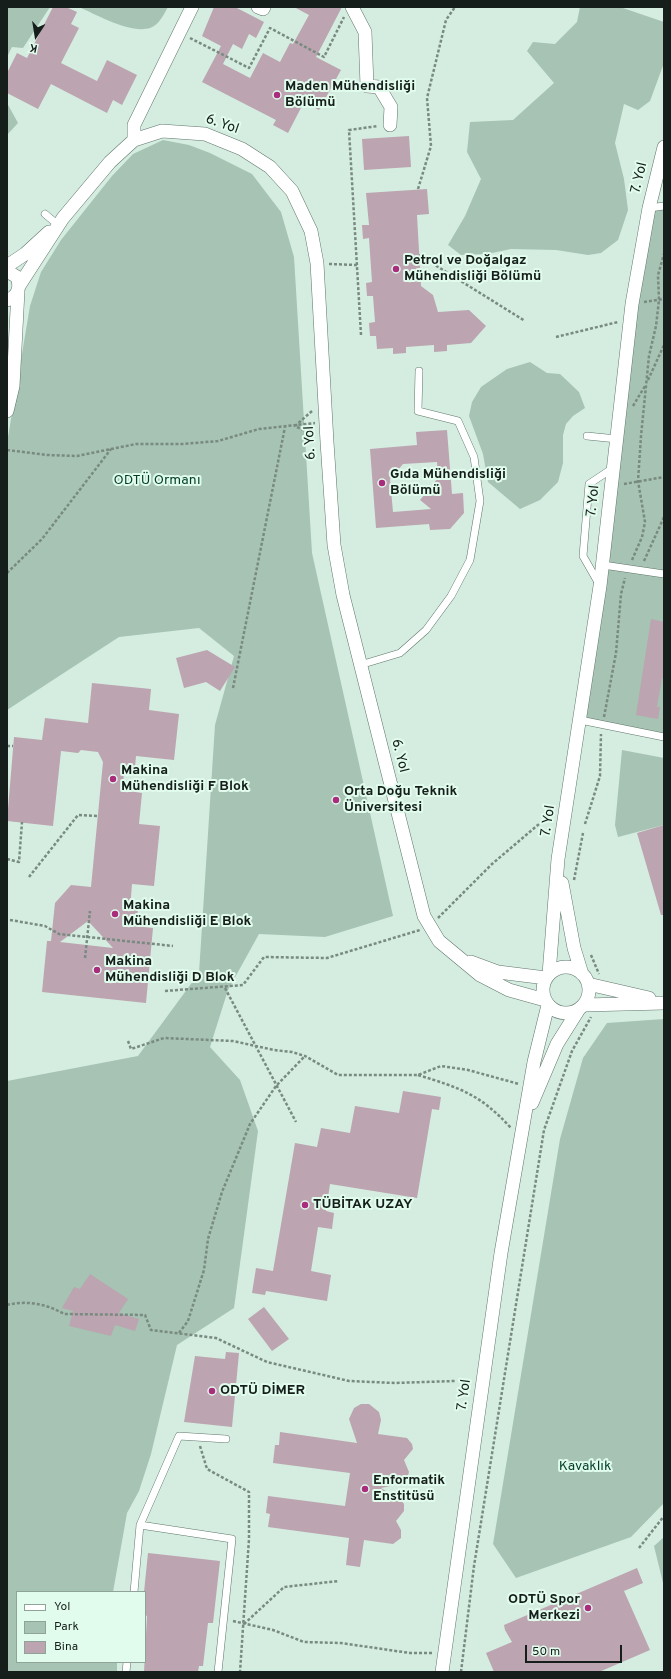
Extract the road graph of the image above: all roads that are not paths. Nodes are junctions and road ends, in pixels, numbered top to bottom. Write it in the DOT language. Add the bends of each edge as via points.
graph roads {
  1 [pos="192,7"];
  2 [pos="258,7"];
  3 [pos="264,7"];
  4 [pos="349,10"];
  5 [pos="390,125"];
  6 [pos="134,140"];
  7 [pos="664,146"];
  8 [pos="664,206"];
  9 [pos="649,208"];
  10 [pos="45,214"];
  11 [pos="60,221"];
  12 [pos="7,266"];
  13 [pos="7,271"];
  14 [pos="19,289"];
  15 [pos="7,300"];
  16 [pos="7,321"];
  17 [pos="15,355"];
  18 [pos="419,371"];
  19 [pos="7,411"];
  20 [pos="587,436"];
  21 [pos="617,439"];
  22 [pos="614,468"];
  23 [pos="603,565"];
  24 [pos="664,574"];
  25 [pos="600,586"];
  26 [pos="360,665"];
  27 [pos="580,720"];
  28 [pos="664,737"];
  29 [pos="558,859"];
  30 [pos="458,957"];
  31 [pos="548,976"];
  32 [pos="590,981"];
  33 [pos="546,1002"];
  34 [pos="664,1002"];
  35 [pos="582,1007"];
  36 [pos="524,1123"];
  37 [pos="226,1440"];
  38 [pos="140,1526"];
  39 [pos="134,1591"];
  40 [pos="218,1672"];
  41 [pos="442,1672"];
  1 -- 6 [label="street" via="134,125"];
  2 -- 3 [label="street"];
  4 -- 5 [label="street" via="365,32 367,86 379,88 391,107"];
  6 -- 11 [label="street, 6. Yol" via="110,162"];
  6 -- 26 [label="street, 6. Yol" via="162,130 205,134 242,149 270,167 292,191 311,231 317,263 334,545"];
  7 -- 9 [label="street, 7. Yol"];
  8 -- 9 [label="lane"];
  9 -- 21 [label="street, 7. Yol" via="632,304"];
  10 -- 11 [label="lane"];
  11 -- 12 [label="street, 6. Yol"];
  11 -- 14 [label="street, 6. Yol"];
  13 -- 14 [label="street" via="17,277"];
  14 -- 15 [label="street" via="15,296"];
  14 -- 17 [label="street"];
  16 -- 17 [label="street"];
  17 -- 19 [label="street" via="13,386"];
  18 -- 26 [label="lane" via="418,411 458,421 474,457 480,501 470,560 451,596 426,630 400,653"];
  20 -- 21 [label="lane"];
  21 -- 22 [label="street, 7. Yol"];
  22 -- 23 [label="street, 7. Yol"];
  22 -- 25 [label="lane" via="589,484 583,556"];
  23 -- 24 [label="lane"];
  23 -- 25 [label="street, 7. Yol"];
  25 -- 27 [label="street, 7. Yol"];
  26 -- 30 [label="street, 6. Yol" via="422,909 439,941"];
  27 -- 28 [label="lane"];
  27 -- 29 [label="street, 7. Yol"];
  29 -- 31 [label="street, 7. Yol"];
  29 -- 32 [label="street, 7. Yol" via="565,907"];
  30 -- 31 [label="street, 6. Yol" via="498,972"];
  30 -- 33 [label="street, 6. Yol" via="480,975 509,990"];
  31 -- 32 [label="street" via="562,967 569,967"];
  31 -- 33 [label="street, 7. Yol" via="542,988"];
  32 -- 34 [label="street"];
  32 -- 35 [label="street, 7. Yol"];
  33 -- 35 [label="street" via="558,1012 565,1014"];
  33 -- 36 [label="street, 7. Yol"];
  34 -- 35 [label="street" via="598,1004"];
  35 -- 36 [label="street, 7. Yol" via="558,1044"];
  36 -- 41 [label="street, 7. Yol" via="501,1253"];
  37 -- 38 [label="lane" via="179,1436"];
  38 -- 39 [label="lane"];
  38 -- 40 [label="lane" via="232,1539"];
}
